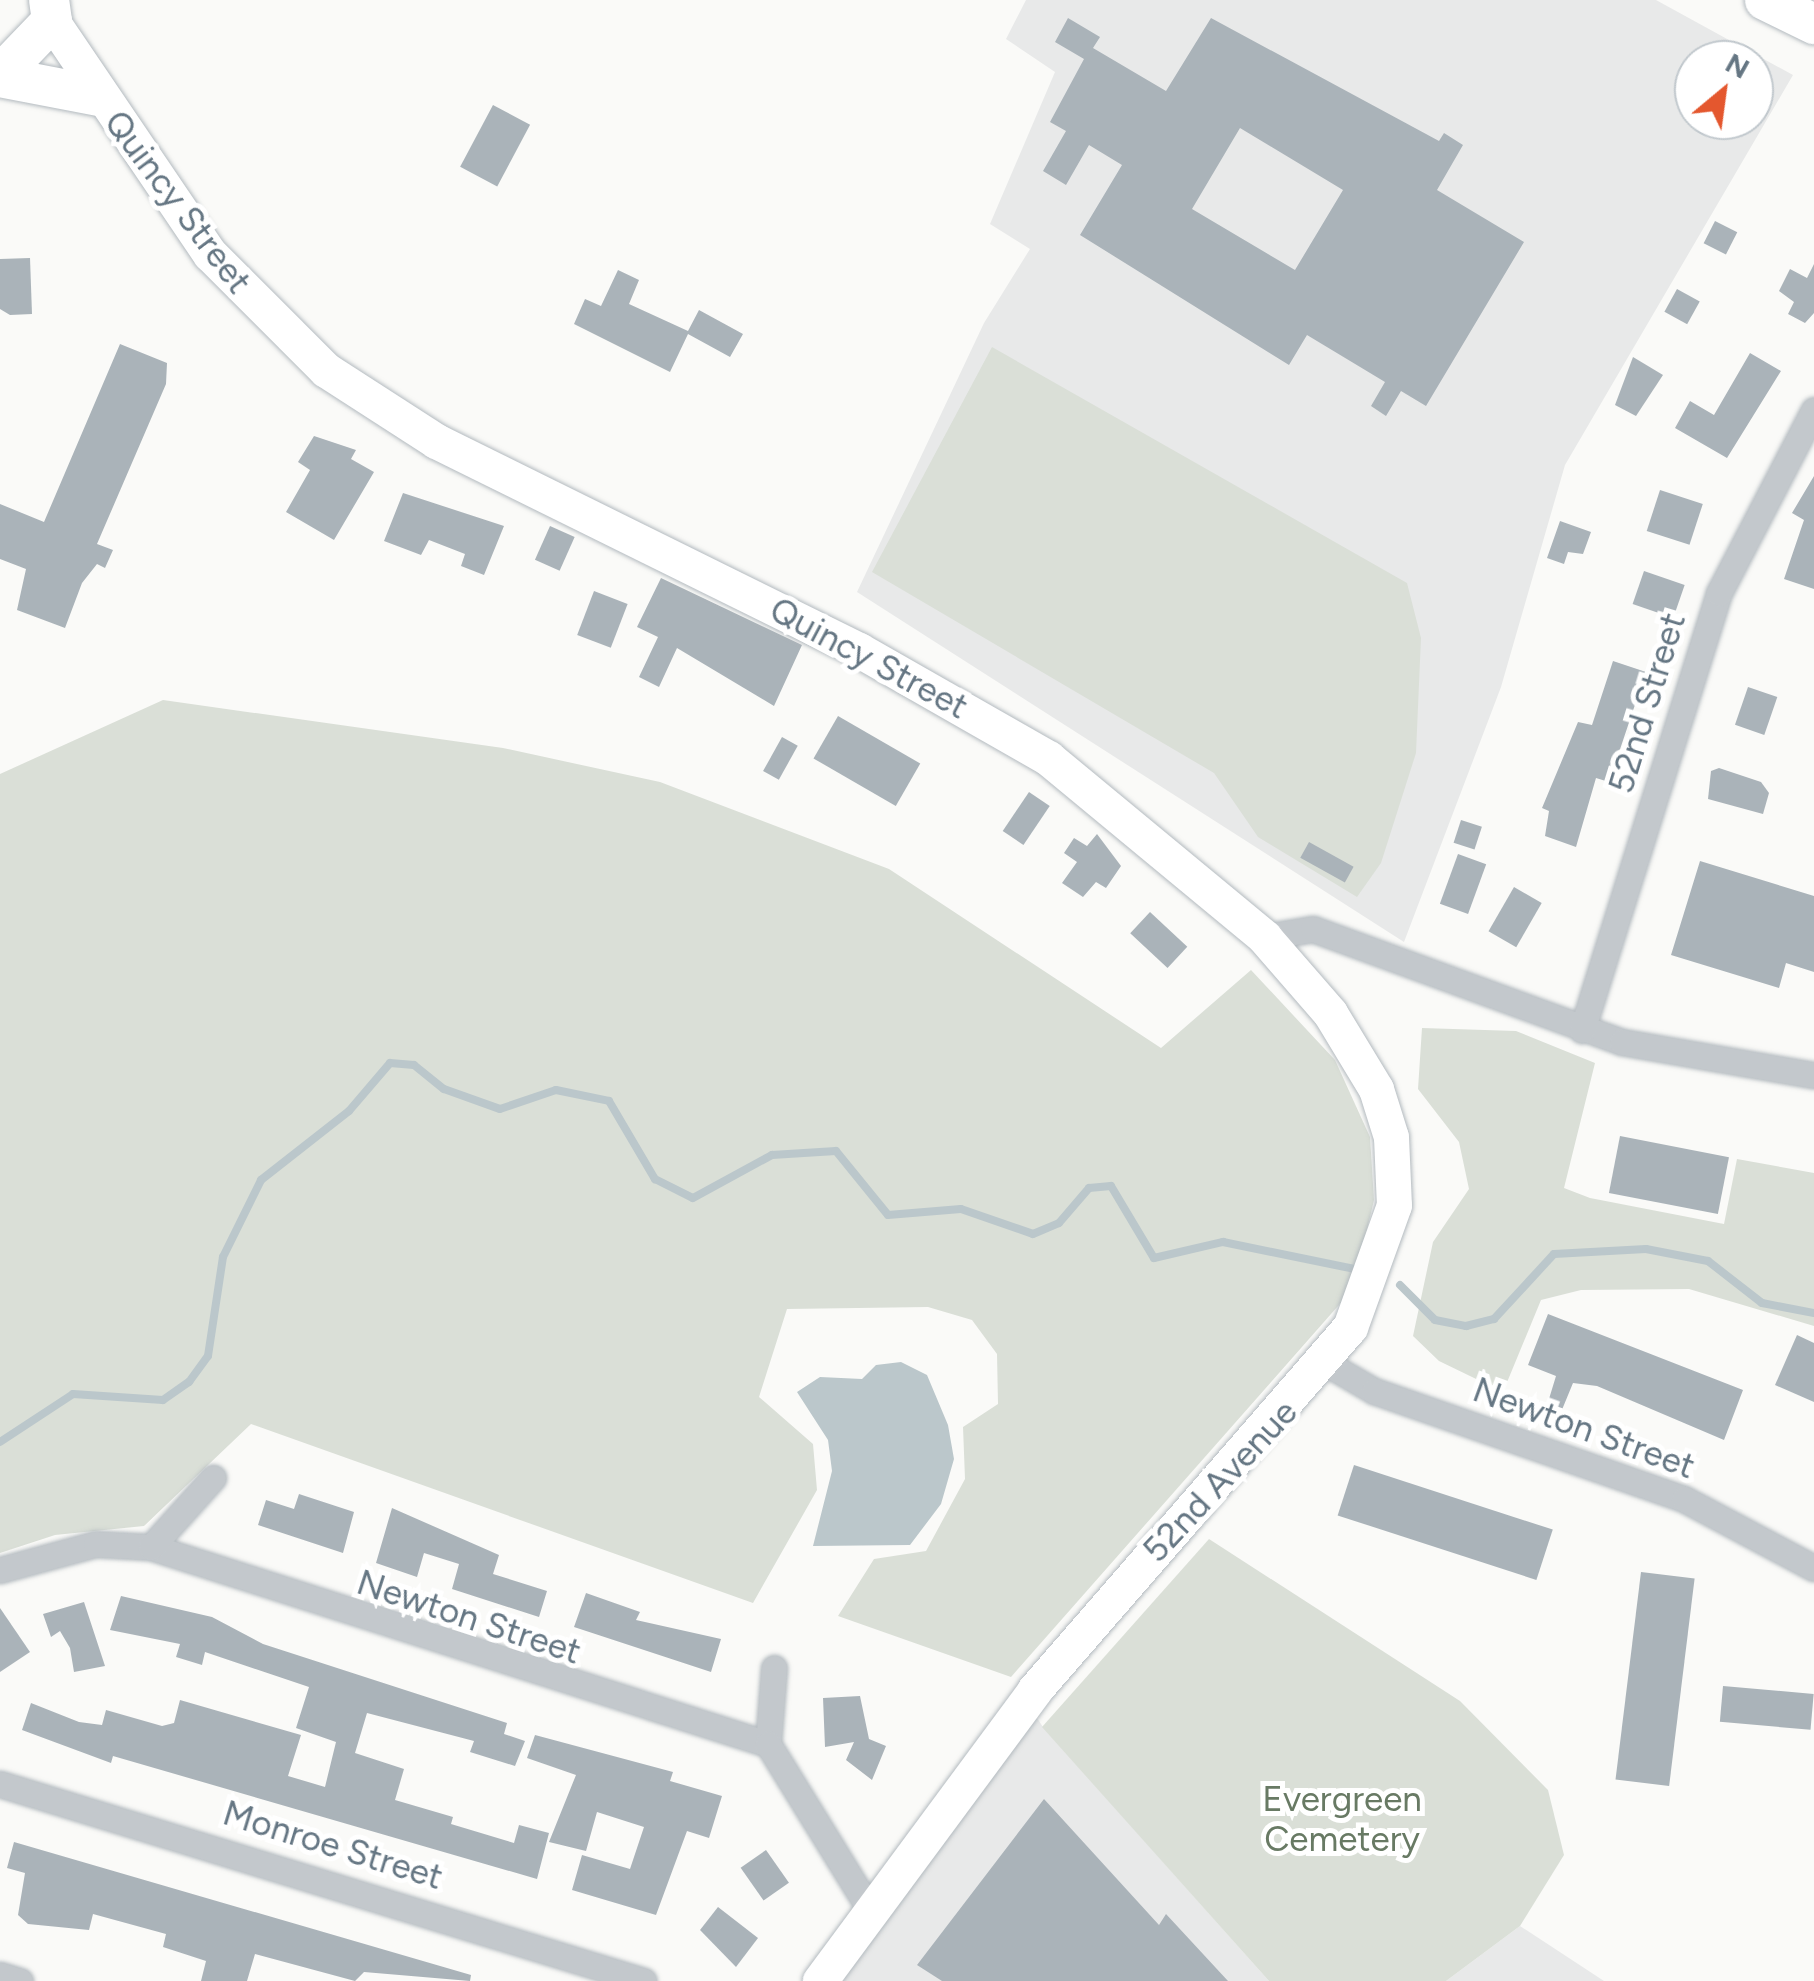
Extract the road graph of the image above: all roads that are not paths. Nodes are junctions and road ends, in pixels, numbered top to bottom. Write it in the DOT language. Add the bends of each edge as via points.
graph roads {
  1 [pos="1766,0"];
  2 [pos="49,9"];
  3 [pos="1814,24"];
  4 [pos="0,45"];
  5 [pos="0,76"];
  6 [pos="99,96"];
  7 [pos="1814,410"];
  8 [pos="1264,937"];
  9 [pos="1582,1030"];
  10 [pos="1814,1075"];
  11 [pos="1326,1363"];
  12 [pos="212,1478"];
  13 [pos="151,1547"];
  14 [pos="1814,1568"];
  15 [pos="0,1570"];
  16 [pos="774,1668"];
  17 [pos="768,1744"];
  18 [pos="0,1784"];
  19 [pos="872,1913"];
  20 [pos="0,1975"];
  21 [pos="20,1981"];
  22 [pos="644,1981"];
  23 [pos="820,1981"];
  1 -- 3 [label="main road"];
  2 -- 4 [label="main road"];
  2 -- 5 [label="main road"];
  2 -- 6 [label="street, Quincy Street"];
  5 -- 6 [label="main road"];
  6 -- 8 [label="street, Quincy Street" via="173,201 275,324 347,386 436,441 1013,735 1152,836"];
  7 -- 9 [label="street, 52nd Street" via="1719,593"];
  8 -- 9 [label="street" via="1291,928 1328,934"];
  8 -- 11 [label="street, 52nd Avenue" via="1364,1064 1393,1149 1394,1206 1378,1271"];
  9 -- 10 [label="street"];
  11 -- 14 [label="street, Newton Street" via="1374,1391 1684,1500"];
  11 -- 19 [label="street, 52nd Avenue" via="1092,1623"];
  12 -- 13 [label="street"];
  13 -- 15 [label="street, Newton Street" via="96,1544"];
  13 -- 17 [label="street, Newton Street"];
  16 -- 17 [label="street"];
  17 -- 19 [label="street"];
  18 -- 22 [label="street, Monroe Street"];
  19 -- 23 [label="street, 52nd Avenue"];
  20 -- 21 [label="street"];
}
